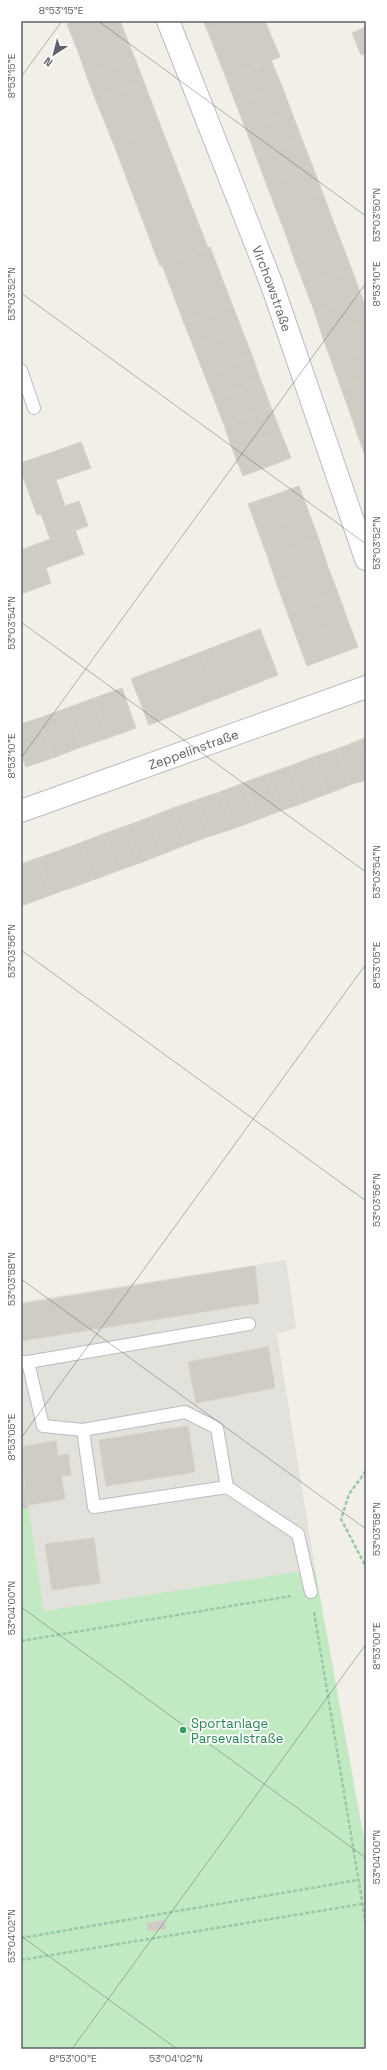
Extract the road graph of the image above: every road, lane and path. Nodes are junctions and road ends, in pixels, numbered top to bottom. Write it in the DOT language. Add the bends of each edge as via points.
graph roads {
  1 [pos="168,21"];
  2 [pos="21,370"];
  3 [pos="34,408"];
  4 [pos="366,559"];
  5 [pos="366,687"];
  6 [pos="21,811"];
  7 [pos="249,1324"];
  8 [pos="25,1362"];
  9 [pos="83,1430"];
  10 [pos="366,1471"];
  11 [pos="227,1487"];
  12 [pos="366,1568"];
  13 [pos="311,1592"];
  14 [pos="21,1641"];
  15 [pos="358,1880"];
  16 [pos="362,1904"];
  17 [pos="366,1926"];
  18 [pos="21,1938"];
  19 [pos="21,1960"];
  1 -- 4 [label="street, Virchowstraße" via="272,285"];
  2 -- 3 [label="lane"];
  5 -- 6 [label="street, Zeppelinstraße"];
  7 -- 8 [label="lane"];
  8 -- 9 [label="lane" via="43,1426"];
  9 -- 11 [label="lane" via="185,1412 217,1428"];
  9 -- 11 [label="lane" via="94,1507"];
  10 -- 12 [label="path" via="349,1494 341,1519"];
  11 -- 13 [label="lane" via="298,1534"];
  13 -- 14 [label="path"];
  13 -- 15 [label="path"];
  15 -- 16 [label="path"];
  15 -- 18 [label="path"];
  16 -- 17 [label="path"];
  16 -- 19 [label="path"];
}
